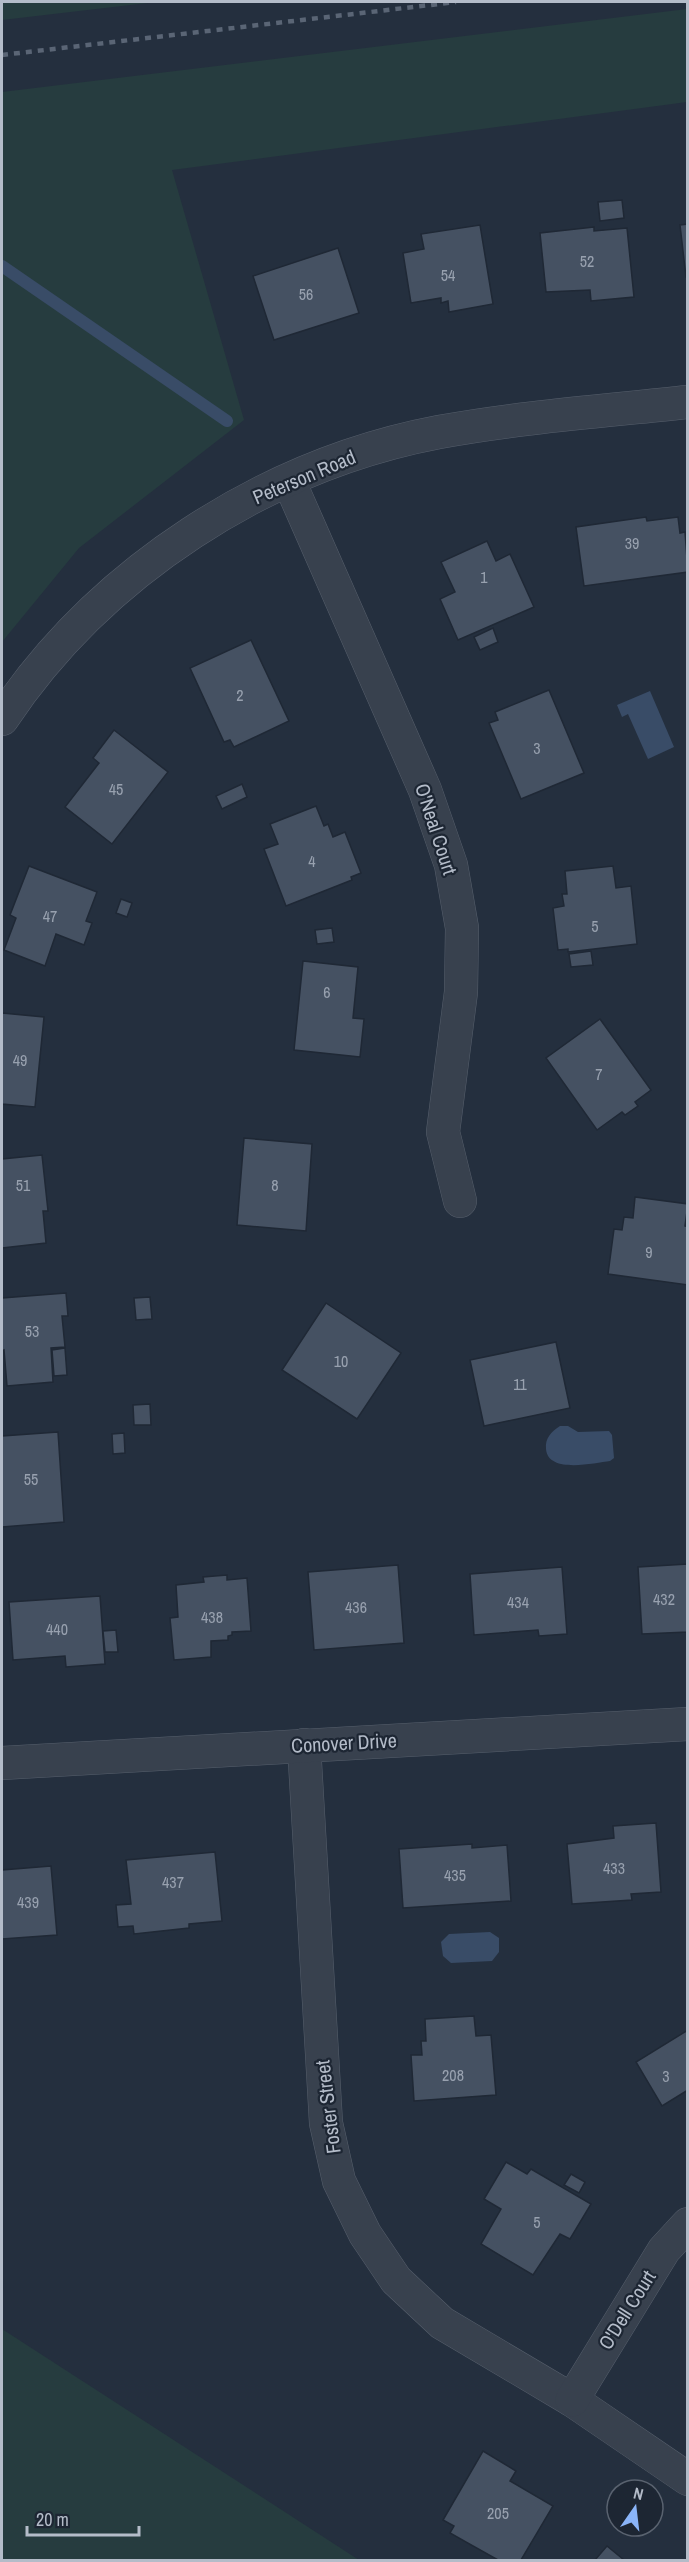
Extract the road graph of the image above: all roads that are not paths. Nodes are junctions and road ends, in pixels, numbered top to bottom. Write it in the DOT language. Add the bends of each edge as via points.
graph roads {
  1 [pos="687,402"];
  2 [pos="289,481"];
  3 [pos="2,719"];
  4 [pos="460,1201"];
  5 [pos="687,1724"];
  6 [pos="304,1746"];
  7 [pos="2,1763"];
  8 [pos="687,2224"];
  9 [pos="572,2400"];
  10 [pos="687,2479"];
  1 -- 2 [label="street, Peterson Road" via="438,433 351,456"];
  2 -- 3 [label="street, Peterson Road" via="241,503 165,551 110,595 60,644"];
  2 -- 4 [label="street, O'Neal Court" via="425,790 451,865 462,928 461,992 443,1132"];
  5 -- 6 [label="street, Conover Drive"];
  6 -- 7 [label="street, Conover Drive"];
  6 -- 9 [label="street, Foster Street" via="326,2123 339,2181 365,2234 396,2280 442,2323"];
  8 -- 9 [label="street, O'Dell Court" via="664,2250"];
  9 -- 10 [label="street, Foster Street"];
}
